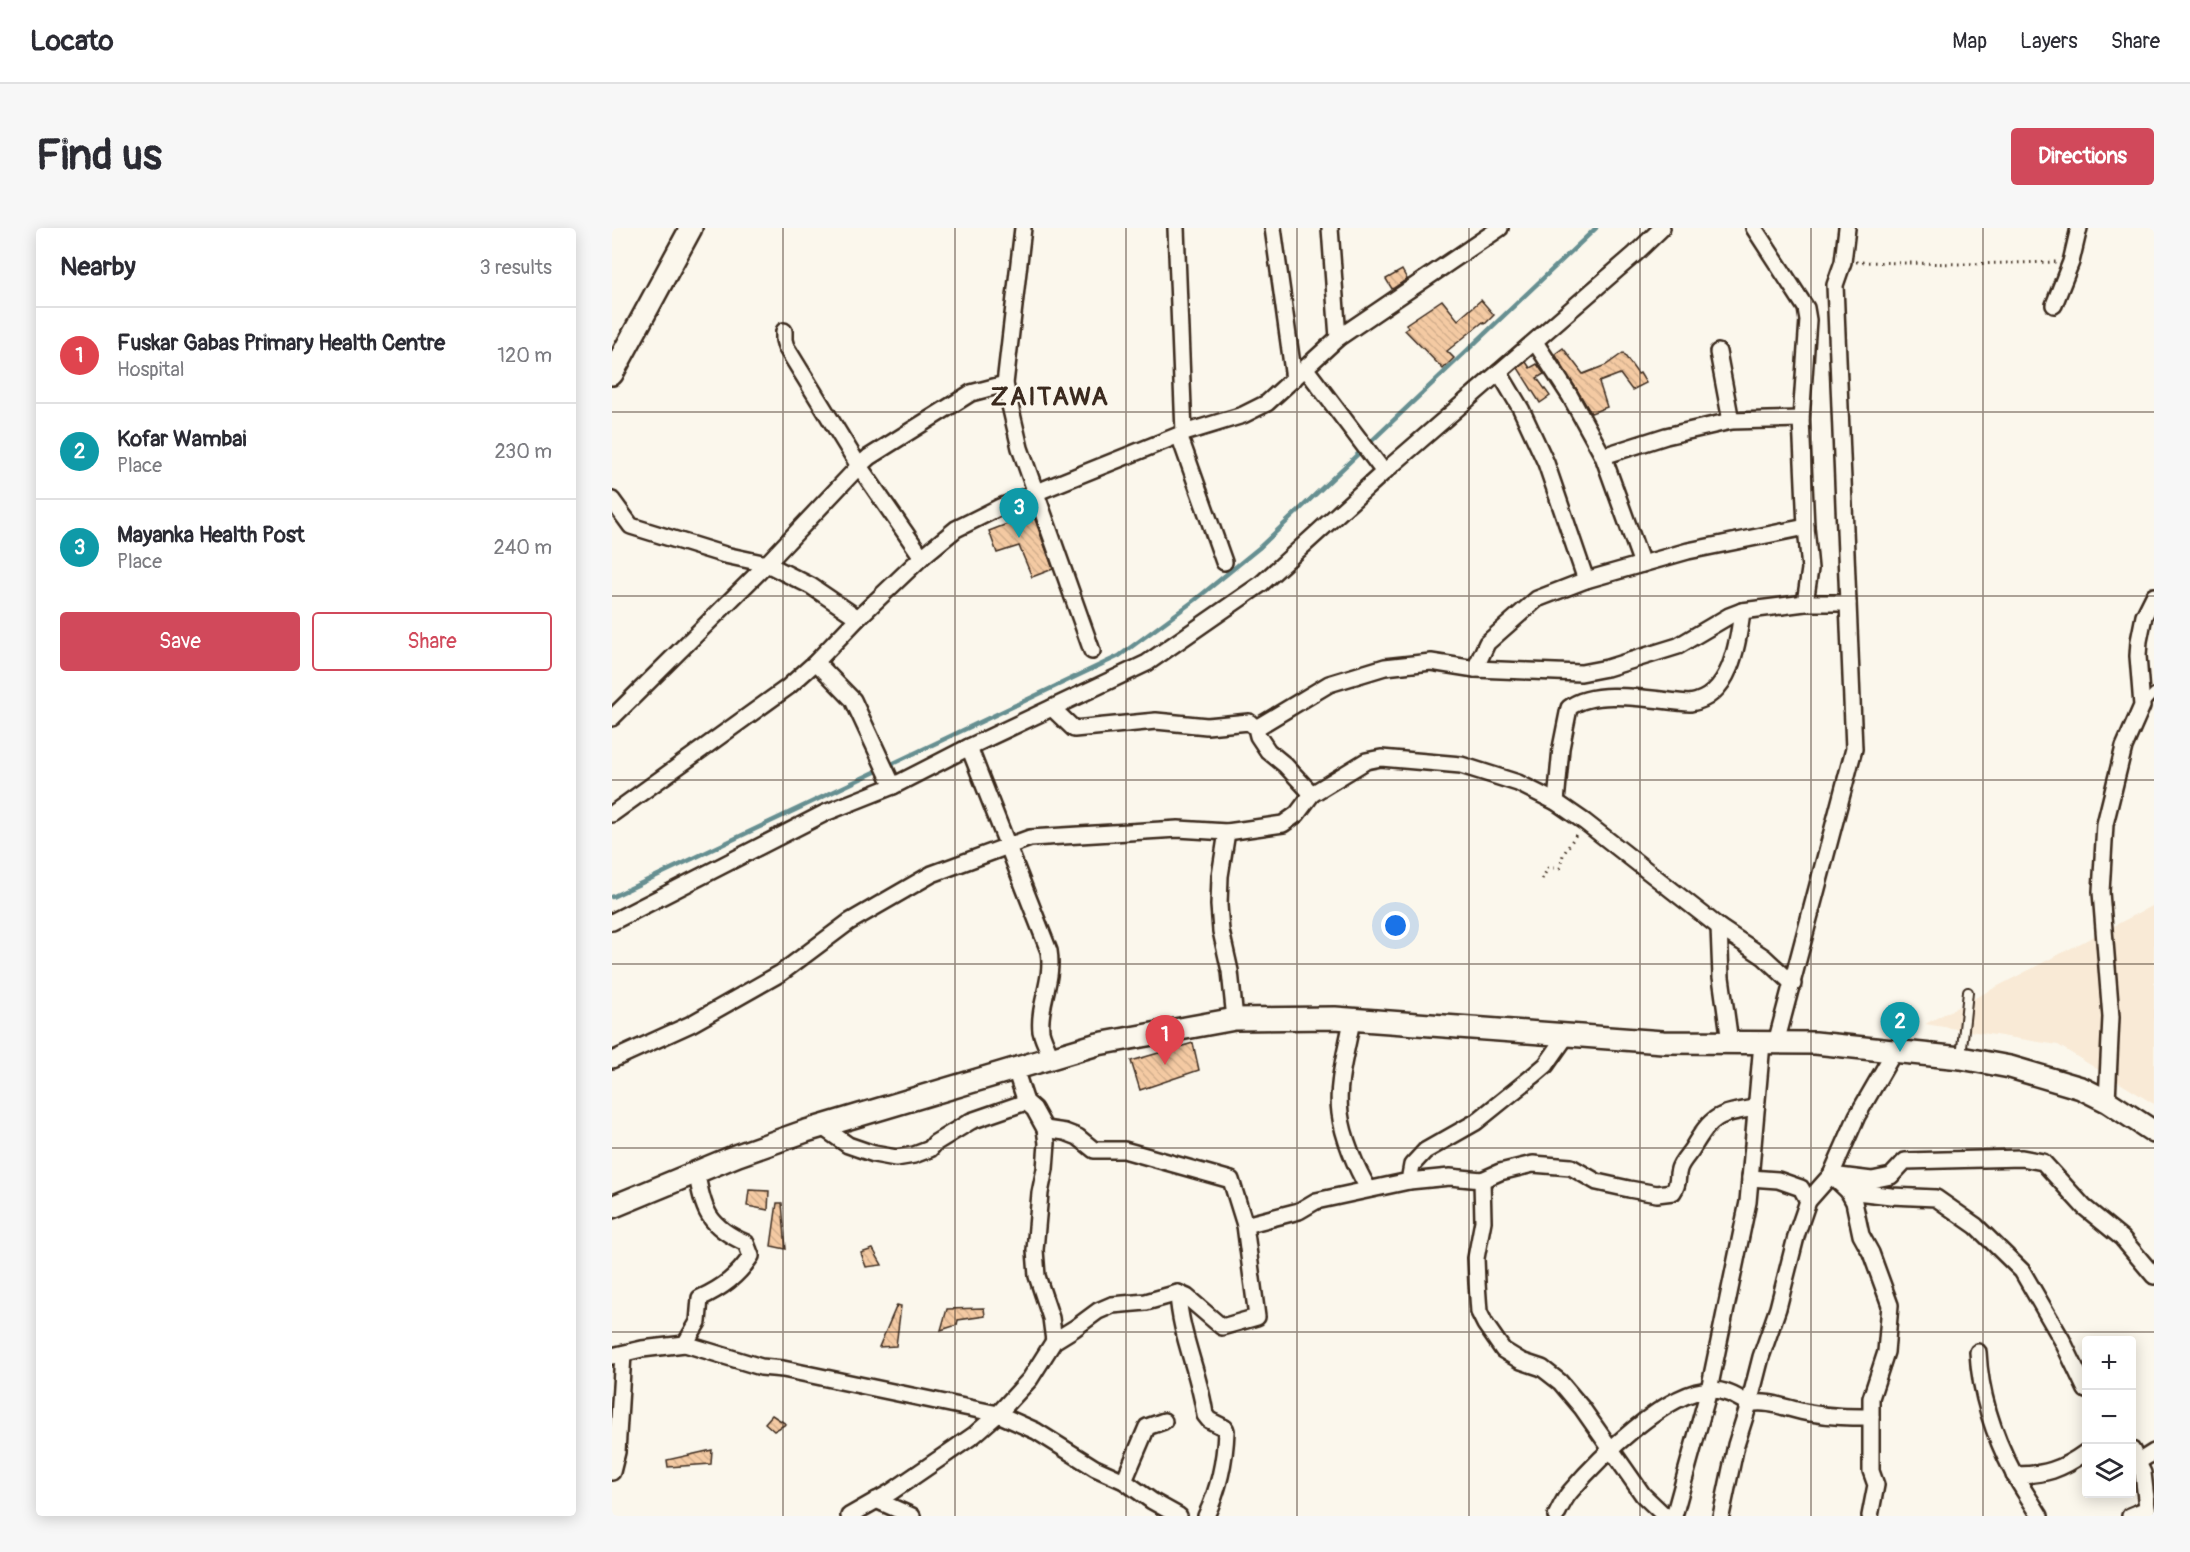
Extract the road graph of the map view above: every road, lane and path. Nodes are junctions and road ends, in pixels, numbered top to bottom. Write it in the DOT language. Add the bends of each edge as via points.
graph roads {
  1 [pos="691,228"];
  2 [pos="1023,228"];
  3 [pos="1176,228"];
  4 [pos="1273,228"];
  5 [pos="1330,228"];
  6 [pos="1500,228"];
  7 [pos="1662,228"];
  8 [pos="1754,228"];
  9 [pos="1847,228"];
  10 [pos="2079,228"];
  11 [pos="1843,262"];
  12 [pos="2071,262"];
  13 [pos="2054,304"];
  14 [pos="784,331"];
  15 [pos="1338,338"];
  16 [pos="1535,342"];
  17 [pos="1718,352"];
  18 [pos="1306,369"];
  19 [pos="1499,372"];
  20 [pos="612,374"];
  21 [pos="1294,380"];
  22 [pos="1005,384"];
  23 [pos="1801,419"];
  24 [pos="1731,421"];
  25 [pos="1181,434"];
  26 [pos="1603,456"];
  27 [pos="859,466"];
  28 [pos="1380,468"];
  29 [pos="1036,493"];
  30 [pos="612,500"];
  31 [pos="1806,527"];
  32 [pos="922,557"];
  33 [pos="1224,561"];
  34 [pos="767,564"];
  35 [pos="1642,564"];
  36 [pos="1586,580"];
  37 [pos="2154,596"];
  38 [pos="1805,603"];
  39 [pos="1848,603"];
  40 [pos="1742,611"];
  41 [pos="858,618"];
  42 [pos="1092,651"];
  43 [pos="816,662"];
  44 [pos="1475,669"];
  45 [pos="2154,693"];
  46 [pos="2142,706"];
  47 [pos="1052,708"];
  48 [pos="612,718"];
  49 [pos="1256,728"];
  50 [pos="969,747"];
  51 [pos="891,781"];
  52 [pos="1312,794"];
  53 [pos="1556,802"];
  54 [pos="612,814"];
  55 [pos="1585,822"];
  56 [pos="1227,832"];
  57 [pos="1007,846"];
  58 [pos="1542,879"];
  59 [pos="612,922"];
  60 [pos="1719,927"];
  61 [pos="1793,984"];
  62 [pos="1968,992"];
  63 [pos="1234,1019"];
  64 [pos="1352,1020"];
  65 [pos="1568,1035"];
  66 [pos="1730,1042"];
  67 [pos="1769,1043"];
  68 [pos="1894,1052"];
  69 [pos="1052,1058"];
  70 [pos="1961,1058"];
  71 [pos="612,1059"];
  72 [pos="1015,1069"];
  73 [pos="2107,1101"];
  74 [pos="1026,1102"];
  75 [pos="1756,1108"];
  76 [pos="821,1126"];
  77 [pos="1045,1129"];
  78 [pos="2154,1132"];
  79 [pos="696,1171"];
  80 [pos="1831,1175"];
  81 [pos="1750,1178"];
  82 [pos="1482,1180"];
  83 [pos="1409,1181"];
  84 [pos="1368,1188"];
  85 [pos="1848,1191"];
  86 [pos="1808,1200"];
  87 [pos="612,1207"];
  88 [pos="1245,1225"];
  89 [pos="2154,1276"];
  90 [pos="1178,1293"];
  91 [pos="1054,1341"];
  92 [pos="685,1344"];
  93 [pos="1978,1352"];
  94 [pos="618,1355"];
  95 [pos="2082,1382"];
  96 [pos="1709,1390"];
  97 [pos="1749,1404"];
  98 [pos="998,1414"];
  99 [pos="1871,1416"];
  100 [pos="1164,1421"];
  101 [pos="1610,1450"];
  102 [pos="2154,1452"];
  103 [pos="2082,1455"];
  104 [pos="2136,1456"];
  105 [pos="2136,1458"];
  106 [pos="612,1472"];
  107 [pos="2014,1475"];
  108 [pos="1124,1481"];
  109 [pos="876,1500"];
  110 [pos="2148,1513"];
  111 [pos="849,1516"];
  112 [pos="912,1516"];
  113 [pos="1179,1516"];
  114 [pos="1206,1516"];
  115 [pos="1556,1516"];
  116 [pos="1665,1516"];
  117 [pos="1674,1516"];
  118 [pos="1721,1516"];
  119 [pos="1870,1516"];
  120 [pos="2040,1516"];
  121 [pos="2130,1516"];
  1 -- 20 [label="street"];
  2 -- 22 [label="street"];
  3 -- 25 [label="street"];
  4 -- 21 [label="street"];
  5 -- 15 [label="street"];
  6 -- 15 [label="street"];
  7 -- 16 [label="street"];
  8 -- 23 [label="street" via="1806,308"];
  9 -- 11 [label="street"];
  10 -- 12 [label="street"];
  11 -- 12 [label="path"];
  11 -- 39 [label="street" via="1835,285"];
  12 -- 13 [label="street"];
  14 -- 27 [label="street" via="786,347"];
  15 -- 18 [label="street"];
  16 -- 19 [label="street"];
  16 -- 26 [label="street"];
  17 -- 24 [label="street"];
  18 -- 21 [label="street"];
  18 -- 28 [label="street"];
  19 -- 28 [label="street"];
  19 -- 36 [label="street" via="1546,463"];
  21 -- 25 [label="street" via="1267,403 1243,415"];
  22 -- 27 [label="street" via="971,393"];
  22 -- 29 [label="street" via="1020,448"];
  23 -- 24 [label="street"];
  23 -- 31 [label="street"];
  24 -- 26 [label="street"];
  25 -- 29 [label="street"];
  25 -- 33 [label="street"];
  26 -- 35 [label="street"];
  27 -- 32 [label="street"];
  27 -- 34 [label="street"];
  28 -- 47 [label="street" via="1260,584 1147,663"];
  29 -- 32 [label="street" via="956,529"];
  29 -- 42 [label="street"];
  30 -- 34 [label="street" via="631,526"];
  31 -- 35 [label="street"];
  31 -- 38 [label="street" via="1810,569"];
  32 -- 41 [label="street"];
  34 -- 41 [label="street" via="811,586"];
  34 -- 48 [label="street"];
  35 -- 36 [label="street"];
  36 -- 44 [label="street" via="1537,599 1487,643"];
  37 -- 46 [label="street" via="2144,616 2139,641"];
  38 -- 39 [label="street"];
  38 -- 40 [label="street"];
  39 -- 61 [label="street" via="1854,749"];
  40 -- 44 [label="street" via="1678,646 1607,668 1581,673"];
  40 -- 53 [label="street" via="1731,667 1701,701 1613,697 1589,699 1569,708"];
  41 -- 43 [label="street"];
  43 -- 51 [label="street" via="853,700"];
  43 -- 54 [label="street" via="788,687"];
  44 -- 49 [label="street" via="1431,662 1385,667 1329,684"];
  45 -- 46 [label="lane"];
  46 -- 73 [label="street" via="2124,747 2105,824 2101,892 2111,1017"];
  47 -- 49 [label="street" via="1074,729 1156,722 1215,726 1245,721"];
  47 -- 50 [label="street"];
  49 -- 52 [label="street" via="1268,751"];
  50 -- 51 [label="street"];
  50 -- 57 [label="street"];
  51 -- 59 [label="street"];
  52 -- 53 [label="street" via="1366,761 1382,758 1461,765 1518,783"];
  52 -- 56 [label="street" via="1297,814 1283,824"];
  53 -- 55 [label="street"];
  55 -- 58 [label="path" via="1563,855 1560,868 1548,868"];
  55 -- 60 [label="street"];
  56 -- 57 [label="street" via="1167,830 1030,838"];
  56 -- 63 [label="street" via="1219,905"];
  57 -- 69 [label="street" via="1049,951 1049,981 1041,1022"];
  57 -- 71 [label="street" via="932,874 849,922 781,973 691,1024"];
  60 -- 61 [label="street" via="1764,957"];
  60 -- 66 [label="street"];
  61 -- 67 [label="street"];
  62 -- 70 [label="lane"];
  63 -- 64 [label="street"];
  63 -- 69 [label="street" via="1098,1044"];
  64 -- 65 [label="street"];
  64 -- 84 [label="street" via="1342,1073 1340,1114"];
  65 -- 66 [label="street"];
  65 -- 83 [label="street" via="1533,1076 1476,1122 1425,1151 1412,1165"];
  66 -- 67 [label="street"];
  67 -- 68 [label="street" via="1815,1043"];
  67 -- 75 [label="street"];
  68 -- 70 [label="street"];
  68 -- 80 [label="street" via="1857,1116"];
  69 -- 72 [label="street"];
  70 -- 73 [label="street" via="2010,1067 2081,1088"];
  72 -- 74 [label="street"];
  72 -- 76 [label="street"];
  73 -- 78 [label="street"];
  74 -- 76 [label="street" via="971,1121 930,1149 896,1158 848,1145"];
  74 -- 77 [label="street"];
  75 -- 81 [label="street"];
  75 -- 82 [label="street" via="1726,1113 1706,1127 1679,1169 1673,1192 1629,1190 1597,1182 1571,1167 1533,1164"];
  76 -- 79 [label="street"];
  77 -- 88 [label="street" via="1078,1137 1094,1150 1124,1150 1227,1178 1231,1180"];
  77 -- 91 [label="street" via="1045,1169 1035,1250 1037,1276"];
  79 -- 87 [label="street"];
  79 -- 92 [label="street" via="702,1201 712,1221 728,1235 746,1243 752,1256 729,1282 700,1298 698,1322"];
  80 -- 85 [label="street"];
  80 -- 86 [label="street"];
  80 -- 89 [label="street" via="1872,1180 1891,1176 1905,1161 2022,1158 2043,1162 2084,1207 2122,1238"];
  81 -- 86 [label="street" via="1778,1180 1801,1188"];
  81 -- 96 [label="street"];
  82 -- 83 [label="street" via="1450,1177"];
  82 -- 101 [label="street" via="1483,1221 1476,1258 1479,1312 1503,1350 1542,1368 1560,1382"];
  83 -- 84 [label="street"];
  84 -- 88 [label="street"];
  85 -- 95 [label="street" via="1936,1198 1976,1226 2022,1271"];
  85 -- 99 [label="street" via="1890,1305 1886,1352 1870,1398"];
  86 -- 97 [label="street"];
  88 -- 90 [label="street" via="1257,1317 1222,1327"];
  90 -- 91 [label="street" via="1146,1302 1112,1305"];
  90 -- 114 [label="street" via="1179,1312 1205,1415 1226,1431 1221,1476"];
  91 -- 98 [label="street" via="1030,1379"];
  92 -- 94 [label="street"];
  92 -- 98 [label="street" via="761,1367"];
  93 -- 107 [label="street" via="1987,1410"];
  94 -- 106 [label="street" via="617,1452"];
  96 -- 97 [label="street" via="1728,1392"];
  96 -- 101 [label="street" via="1667,1404"];
  96 -- 117 [label="street"];
  97 -- 99 [label="street" via="1759,1402 1841,1418"];
  97 -- 118 [label="street"];
  98 -- 108 [label="street"];
  98 -- 109 [label="street" via="966,1441"];
  99 -- 119 [label="street" via="1871,1471 1876,1485"];
  100 -- 108 [label="street" via="1147,1427"];
  101 -- 115 [label="street" via="1569,1493"];
  101 -- 116 [label="street" via="1643,1496"];
  102 -- 104 [label="street"];
  103 -- 107 [label="street" via="2056,1471"];
  105 -- 110 [label="street" via="2143,1473"];
  107 -- 120 [label="street"];
  108 -- 113 [label="street"];
  109 -- 111 [label="street"];
  109 -- 112 [label="street"];
  110 -- 121 [label="street"];
}
